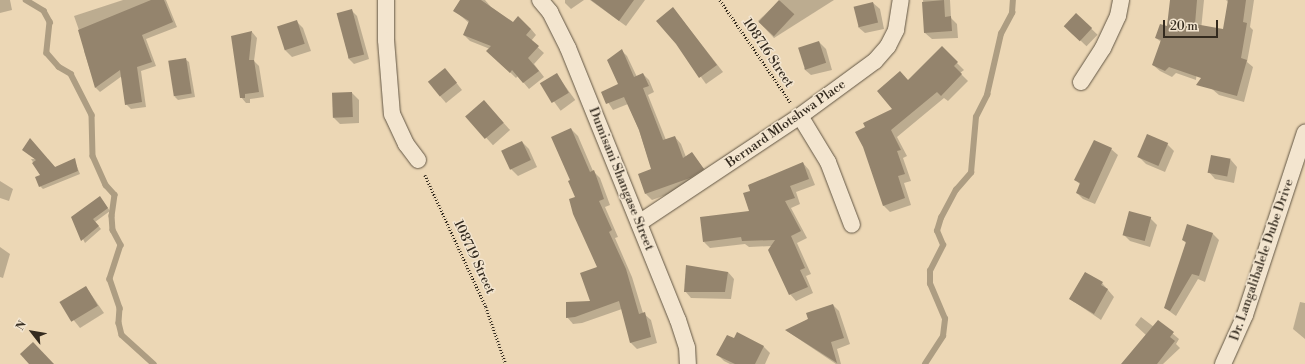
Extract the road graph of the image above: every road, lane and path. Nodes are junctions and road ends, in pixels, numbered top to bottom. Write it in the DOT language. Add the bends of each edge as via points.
graph roads {
  1 [pos="386,0"];
  2 [pos="540,0"];
  3 [pos="720,0"];
  4 [pos="901,0"];
  5 [pos="1121,0"];
  6 [pos="1081,82"];
  7 [pos="800,116"];
  8 [pos="1305,132"];
  9 [pos="418,160"];
  10 [pos="639,223"];
  11 [pos="852,225"];
  12 [pos="506,364"];
  13 [pos="688,364"];
  14 [pos="1223,364"];
  1 -- 9 [label="street" via="386,40 392,114 406,144"];
  2 -- 10 [label="street, Dumisani Shangase Street" via="550,12 568,48"];
  3 -- 7 [label="path, 108716 Street"];
  4 -- 7 [label="street, Bernard Mlotshwa Place" via="896,30 888,46 870,65"];
  5 -- 6 [label="street" via="1118,16 1103,48"];
  7 -- 10 [label="street, Bernard Mlotshwa Place"];
  7 -- 11 [label="street" via="828,162"];
  8 -- 14 [label="street, Dr. Langalibalele Dube Drive" via="1248,308"];
  9 -- 12 [label="path, 108719 Street" via="486,307"];
  10 -- 13 [label="street, Dumisani Shangase Street" via="678,320 687,347"];
}
